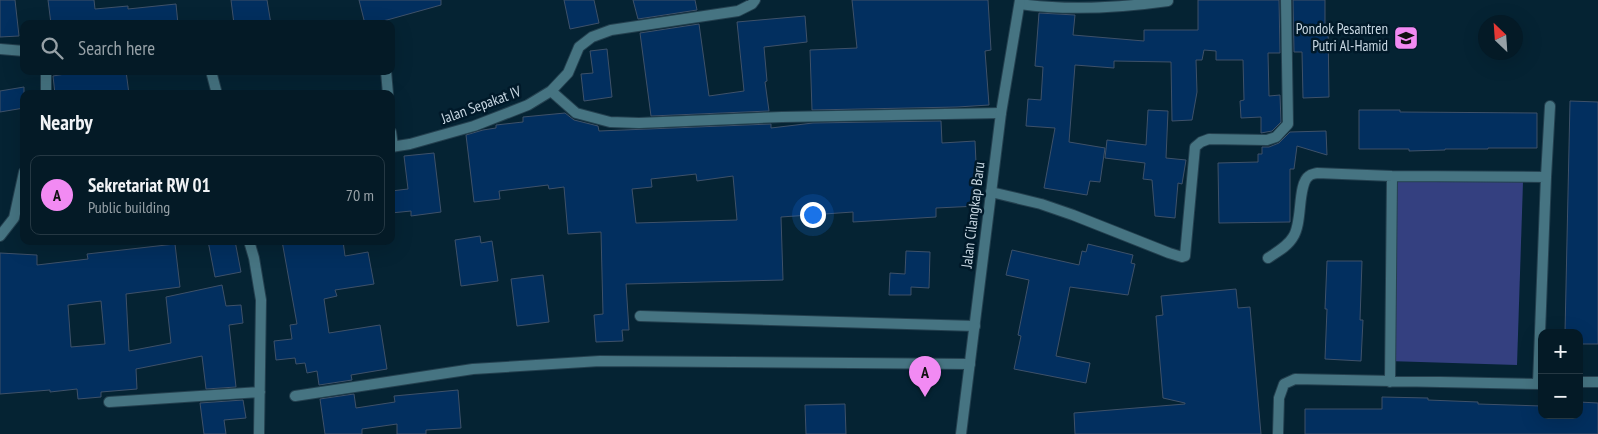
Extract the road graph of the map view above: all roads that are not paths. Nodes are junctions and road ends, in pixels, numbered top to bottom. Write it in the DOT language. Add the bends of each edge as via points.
graph roads {
  1 [pos="756,0"];
  2 [pos="1286,0"];
  3 [pos="1168,1"];
  4 [pos="1020,2"];
  5 [pos="0,49"];
  6 [pos="20,50"];
  7 [pos="46,75"];
  8 [pos="212,75"];
  9 [pos="386,75"];
  10 [pos="46,90"];
  11 [pos="216,90"];
  12 [pos="388,90"];
  13 [pos="551,91"];
  14 [pos="1550,106"];
  15 [pos="1001,113"];
  16 [pos="395,146"];
  17 [pos="1392,176"];
  18 [pos="1546,177"];
  19 [pos="20,190"];
  20 [pos="991,192"];
  21 [pos="0,236"];
  22 [pos="250,245"];
  23 [pos="1268,258"];
  24 [pos="640,316"];
  25 [pos="975,326"];
  26 [pos="970,364"];
  27 [pos="1540,374"];
  28 [pos="1390,382"];
  29 [pos="1583,382"];
  30 [pos="1598,382"];
  31 [pos="1538,384"];
  32 [pos="260,392"];
  33 [pos="295,396"];
  34 [pos="109,402"];
  35 [pos="259,434"];
  36 [pos="961,434"];
  37 [pos="1278,434"];
  1 -- 13 [label="street, Jalan Sepakat IV" via="738,11 611,30 592,37 579,47 568,72"];
  2 -- 20 [label="street" via="1288,124 1276,137 1267,140 1209,139 1195,147 1185,256 1073,214"];
  3 -- 4 [label="street" via="1102,8 1049,8"];
  4 -- 15 [label="street, Jalan Cilangkap Baru"];
  5 -- 6 [label="street"];
  7 -- 10 [label="street"];
  8 -- 11 [label="street"];
  9 -- 12 [label="street"];
  13 -- 15 [label="street" via="576,112 610,122"];
  13 -- 16 [label="street, Jalan Sepakat IV" via="528,105 474,126"];
  14 -- 18 [label="street"];
  15 -- 20 [label="street, Jalan Cilangkap Baru"];
  17 -- 18 [label="street"];
  17 -- 23 [label="street" via="1316,173 1308,176 1303,184 1294,236"];
  17 -- 28 [label="street"];
  18 -- 27 [label="street"];
  19 -- 21 [label="street" via="14,218"];
  20 -- 25 [label="street, Jalan Cilangkap Baru"];
  22 -- 32 [label="street" via="261,300"];
  24 -- 25 [label="street"];
  25 -- 26 [label="street, Jalan Cilangkap Baru"];
  26 -- 33 [label="street" via="600,361 473,369"];
  26 -- 36 [label="street, Jalan Cilangkap Baru"];
  28 -- 31 [label="street"];
  28 -- 37 [label="street" via="1295,379 1284,384 1279,398"];
  29 -- 30 [label="street"];
  32 -- 34 [label="street"];
  32 -- 35 [label="street"];
}
